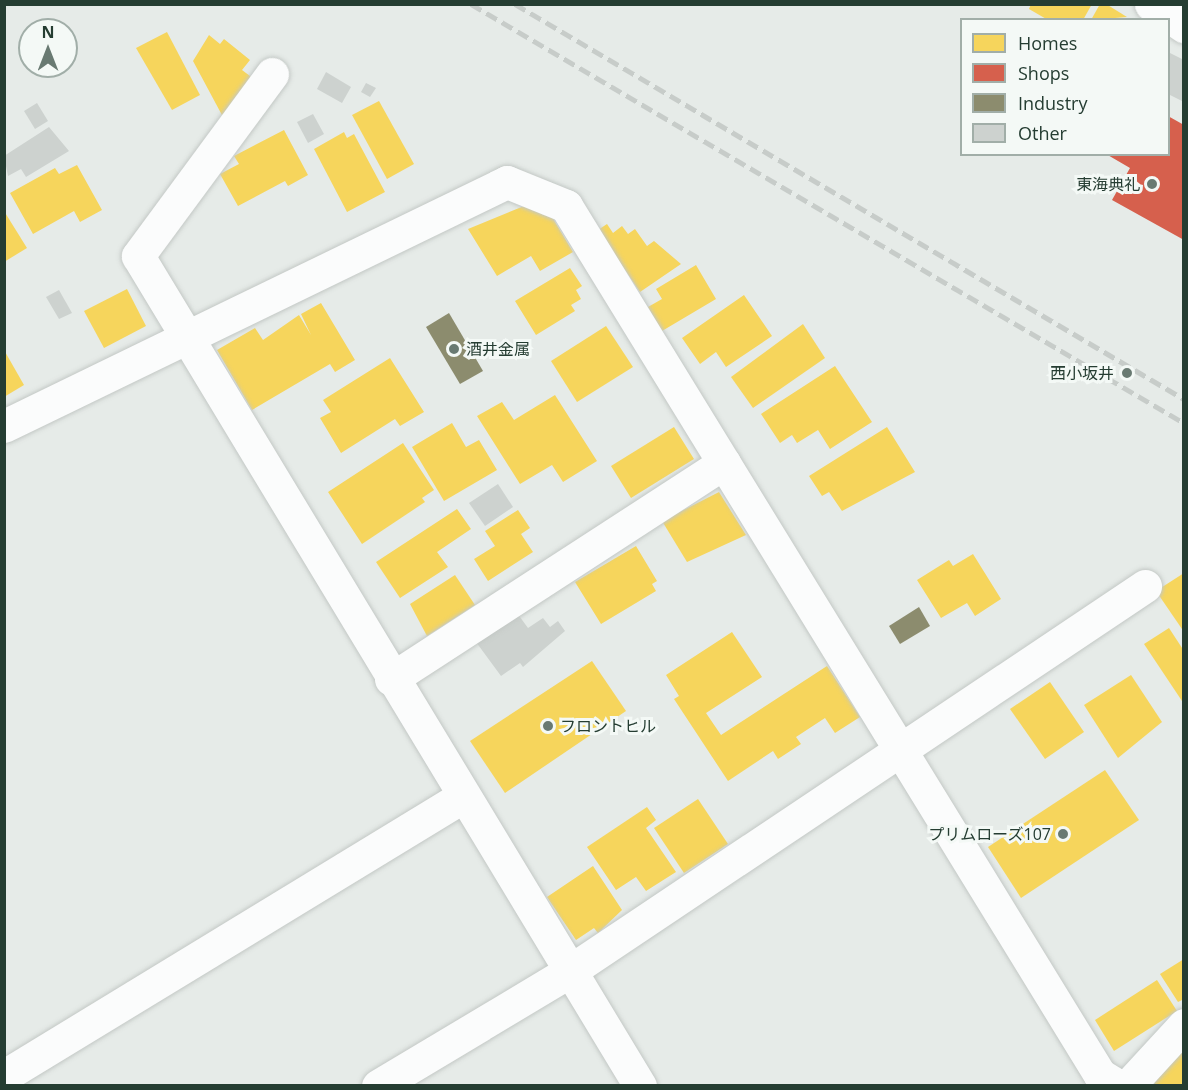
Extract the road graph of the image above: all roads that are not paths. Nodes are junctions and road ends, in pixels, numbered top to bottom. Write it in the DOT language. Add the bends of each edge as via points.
graph roads {
  1 [pos="1150,4"];
  2 [pos="1184,26"];
  3 [pos="272,74"];
  4 [pos="186,338"];
  5 [pos="4,426"];
  6 [pos="724,464"];
  7 [pos="1145,586"];
  8 [pos="391,679"];
  9 [pos="901,752"];
  10 [pos="462,797"];
  11 [pos="570,971"];
  12 [pos="1184,1025"];
  13 [pos="4,1076"];
  14 [pos="378,1086"];
  15 [pos="640,1086"];
  16 [pos="1118,1086"];
  17 [pos="1128,1086"];
  1 -- 2 [label="street"];
  3 -- 4 [label="street" via="138,256"];
  4 -- 5 [label="street"];
  4 -- 6 [label="street" via="507,182 566,206"];
  4 -- 8 [label="street"];
  6 -- 8 [label="street"];
  6 -- 9 [label="street"];
  7 -- 9 [label="street"];
  8 -- 10 [label="street"];
  9 -- 11 [label="street"];
  9 -- 16 [label="street" via="1100,1074"];
  10 -- 11 [label="street"];
  10 -- 13 [label="street"];
  11 -- 14 [label="street"];
  11 -- 15 [label="street"];
  12 -- 17 [label="street"];
}
